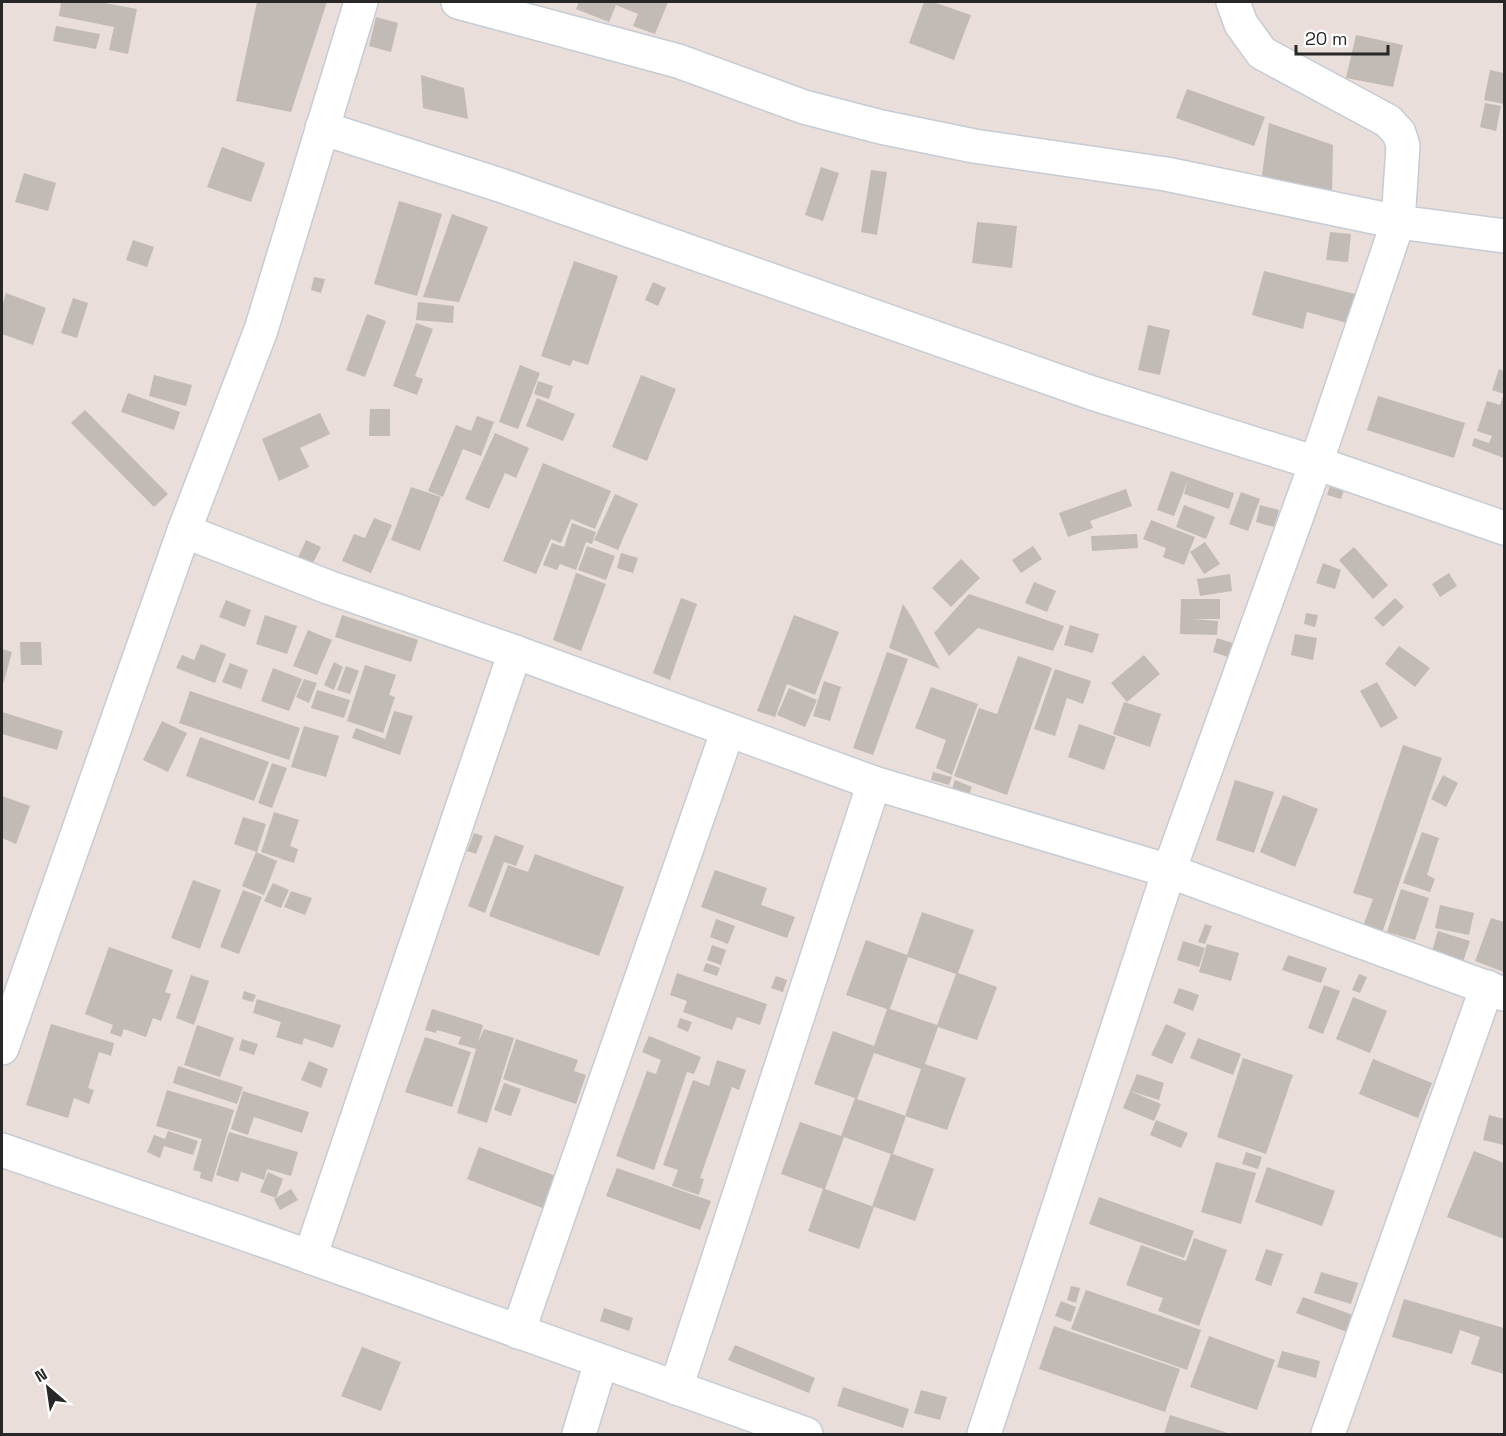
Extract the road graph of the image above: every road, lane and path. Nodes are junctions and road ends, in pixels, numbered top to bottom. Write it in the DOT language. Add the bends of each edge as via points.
graph roads {
  1 [pos="361,2"];
  2 [pos="458,2"];
  3 [pos="1233,2"];
  4 [pos="322,128"];
  5 [pos="1398,222"];
  6 [pos="1504,236"];
  7 [pos="1316,463"];
  8 [pos="1504,528"];
  9 [pos="184,531"];
  10 [pos="515,652"];
  11 [pos="728,730"];
  12 [pos="874,783"];
  13 [pos="1169,871"];
  14 [pos="1496,991"];
  15 [pos="2,1048"];
  16 [pos="2,1150"];
  17 [pos="310,1257"];
  18 [pos="518,1332"];
  19 [pos="602,1362"];
  20 [pos="676,1388"];
  21 [pos="579,1434"];
  22 [pos="806,1434"];
  23 [pos="984,1434"];
  24 [pos="1328,1434"];
  1 -- 4 [label="street"];
  2 -- 5 [label="street" via="678,61 804,107 881,127 974,146 1166,174"];
  3 -- 5 [label="street" via="1241,24 1262,53 1388,121 1399,133 1403,146"];
  4 -- 7 [label="street" via="698,253 1092,393"];
  4 -- 9 [label="street" via="261,330"];
  5 -- 6 [label="street"];
  5 -- 7 [label="street"];
  7 -- 8 [label="street"];
  7 -- 13 [label="street"];
  9 -- 10 [label="street" via="328,587"];
  9 -- 15 [label="street"];
  10 -- 11 [label="street"];
  10 -- 17 [label="street"];
  11 -- 12 [label="street"];
  11 -- 18 [label="street"];
  12 -- 13 [label="street"];
  12 -- 20 [label="street"];
  13 -- 14 [label="street"];
  13 -- 23 [label="street"];
  14 -- 24 [label="street"];
  16 -- 17 [label="street"];
  17 -- 18 [label="street"];
  18 -- 19 [label="street"];
  19 -- 20 [label="street"];
  19 -- 21 [label="street"];
  20 -- 22 [label="street"];
}
